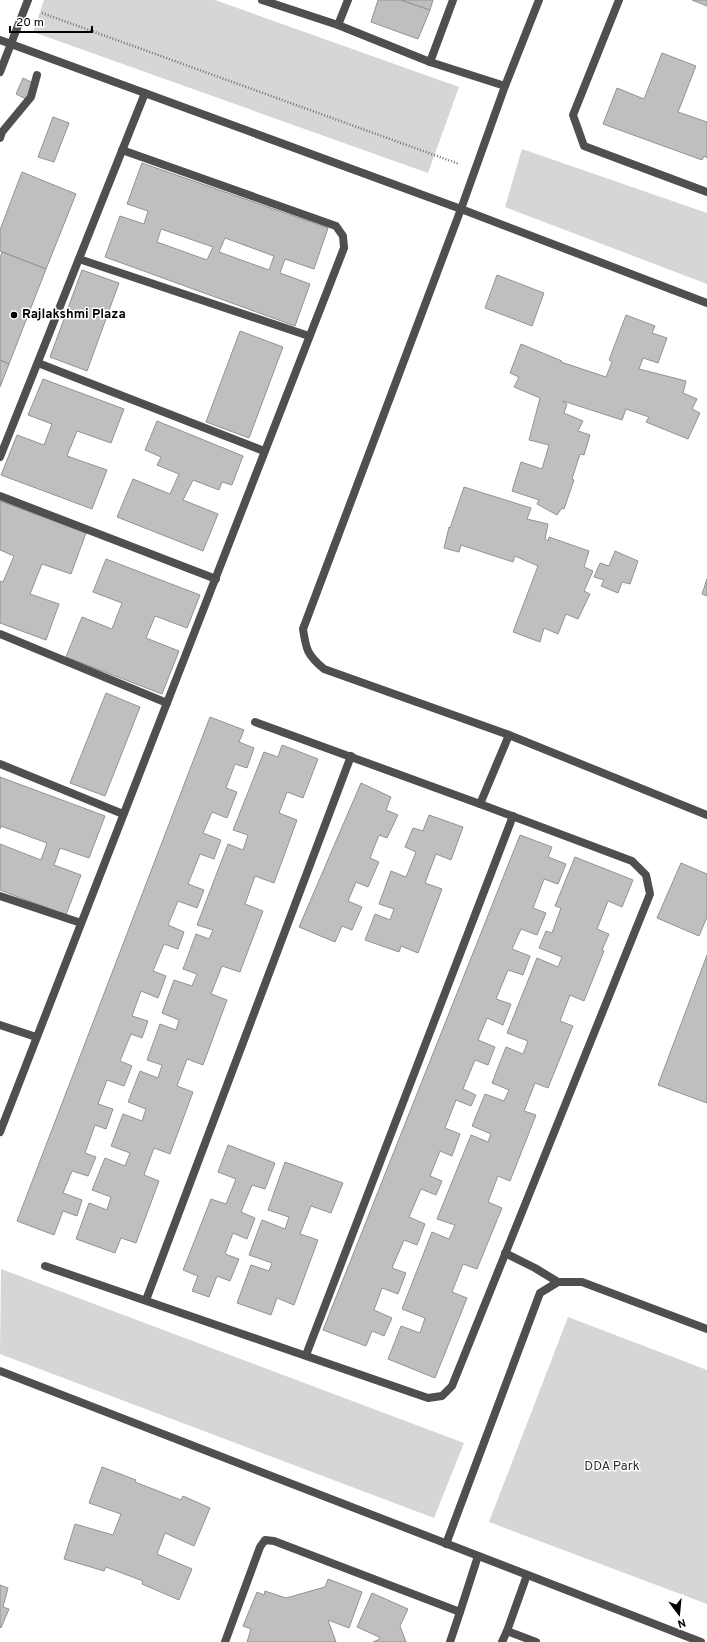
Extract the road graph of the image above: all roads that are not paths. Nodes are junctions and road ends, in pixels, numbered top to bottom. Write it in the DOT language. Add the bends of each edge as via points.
graph roads {
  1 [pos="262,0"];
  2 [pos="348,0"];
  3 [pos="452,0"];
  4 [pos="539,0"];
  5 [pos="619,0"];
  6 [pos="26,4"];
  7 [pos="338,25"];
  8 [pos="0,40"];
  9 [pos="11,44"];
  10 [pos="430,62"];
  11 [pos="0,72"];
  12 [pos="37,74"];
  13 [pos="505,86"];
  14 [pos="145,93"];
  15 [pos="0,138"];
  16 [pos="122,150"];
  17 [pos="707,192"];
  18 [pos="461,209"];
  19 [pos="79,259"];
  20 [pos="707,303"];
  21 [pos="309,336"];
  22 [pos="38,363"];
  23 [pos="264,451"];
  24 [pos="0,457"];
  25 [pos="0,496"];
  26 [pos="216,578"];
  27 [pos="0,634"];
  28 [pos="167,703"];
  29 [pos="255,722"];
  30 [pos="509,735"];
  31 [pos="351,756"];
  32 [pos="0,764"];
  33 [pos="480,804"];
  34 [pos="123,814"];
  35 [pos="707,815"];
  36 [pos="513,816"];
  37 [pos="0,896"];
  38 [pos="81,923"];
  39 [pos="0,1024"];
  40 [pos="36,1037"];
  41 [pos="0,1132"];
  42 [pos="505,1253"];
  43 [pos="45,1266"];
  44 [pos="558,1282"];
  45 [pos="146,1300"];
  46 [pos="707,1329"];
  47 [pos="306,1355"];
  48 [pos="0,1371"];
  49 [pos="446,1544"];
  50 [pos="478,1556"];
  51 [pos="527,1575"];
  52 [pos="460,1612"];
  53 [pos="507,1631"];
  54 [pos="225,1642"];
  55 [pos="450,1642"];
  56 [pos="502,1642"];
  57 [pos="536,1642"];
  58 [pos="700,1642"];
  1 -- 7 [label="street"];
  2 -- 7 [label="street"];
  3 -- 10 [label="street"];
  4 -- 13 [label="street"];
  5 -- 17 [label="street" via="573,115 584,146"];
  6 -- 9 [label="street"];
  7 -- 10 [label="street"];
  8 -- 9 [label="street"];
  9 -- 11 [label="street"];
  9 -- 14 [label="street"];
  10 -- 13 [label="street"];
  12 -- 15 [label="street" via="31,97 2,132"];
  13 -- 18 [label="street"];
  14 -- 16 [label="street"];
  14 -- 18 [label="street"];
  16 -- 19 [label="street"];
  16 -- 21 [label="street" via="336,226 344,236 344,248"];
  18 -- 20 [label="street"];
  18 -- 30 [label="street" via="303,629 306,648 312,660 324,669"];
  19 -- 21 [label="street"];
  19 -- 22 [label="street"];
  21 -- 23 [label="street"];
  22 -- 23 [label="street"];
  22 -- 24 [label="street"];
  23 -- 26 [label="street"];
  25 -- 26 [label="street"];
  26 -- 28 [label="street"];
  27 -- 28 [label="street"];
  28 -- 34 [label="street"];
  29 -- 31 [label="street"];
  30 -- 33 [label="street"];
  30 -- 35 [label="street"];
  31 -- 33 [label="street"];
  31 -- 45 [label="street"];
  32 -- 34 [label="street"];
  33 -- 36 [label="street"];
  34 -- 38 [label="street"];
  36 -- 42 [label="street" via="632,861 646,875 650,894"];
  36 -- 47 [label="street"];
  37 -- 38 [label="street"];
  38 -- 40 [label="street"];
  39 -- 40 [label="street"];
  40 -- 41 [label="street"];
  42 -- 44 [label="street"];
  42 -- 47 [label="street" via="452,1386 442,1396 428,1398"];
  43 -- 45 [label="street"];
  44 -- 46 [label="street" via="582,1282"];
  44 -- 49 [label="street" via="540,1293"];
  45 -- 47 [label="street"];
  48 -- 49 [label="street"];
  49 -- 50 [label="street"];
  50 -- 51 [label="street"];
  50 -- 52 [label="street"];
  51 -- 53 [label="street"];
  51 -- 58 [label="street"];
  52 -- 54 [label="street" via="274,1541 265,1540 260,1547"];
  52 -- 55 [label="street"];
  53 -- 56 [label="street"];
  53 -- 57 [label="street"];
}
